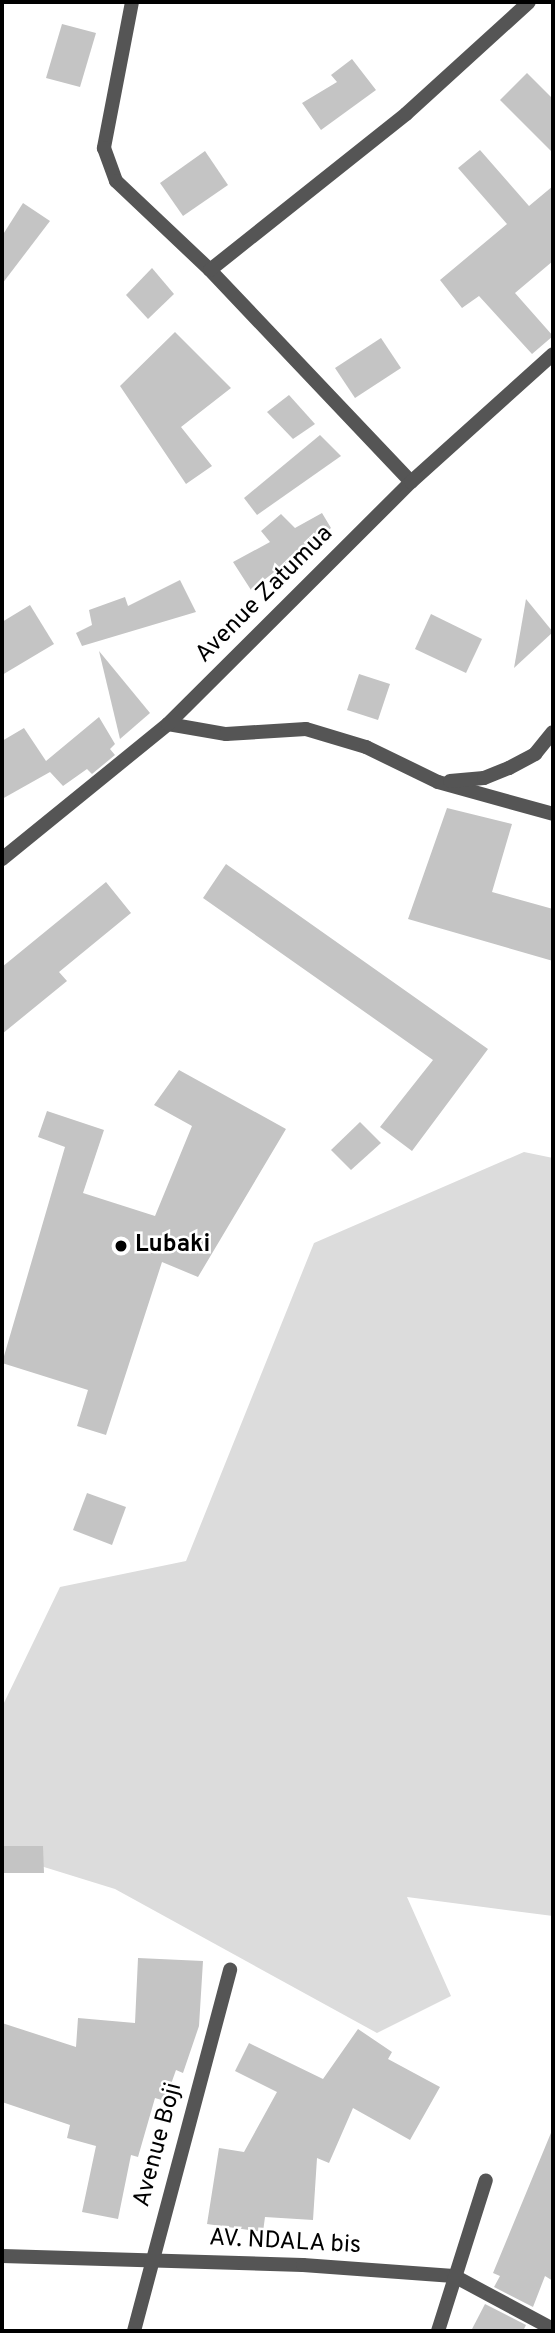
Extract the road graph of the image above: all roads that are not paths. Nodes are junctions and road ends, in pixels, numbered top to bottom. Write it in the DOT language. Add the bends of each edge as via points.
graph roads {
  1 [pos="132,2"];
  2 [pos="529,2"];
  3 [pos="210,271"];
  4 [pos="553,354"];
  5 [pos="411,482"];
  6 [pos="168,724"];
  7 [pos="553,732"];
  8 [pos="438,782"];
  9 [pos="553,814"];
  10 [pos="2,859"];
  11 [pos="230,1970"];
  12 [pos="486,2180"];
  13 [pos="2,2256"];
  14 [pos="152,2259"];
  15 [pos="454,2276"];
  16 [pos="553,2329"];
  17 [pos="134,2331"];
  18 [pos="438,2331"];
  1 -- 3 [label="street" via="104,149 116,181"];
  2 -- 3 [label="street" via="396,122"];
  3 -- 5 [label="street"];
  4 -- 5 [label="street, Avenue Zatumua"];
  5 -- 6 [label="street, Avenue Zatumua"];
  6 -- 8 [label="street" via="226,734 306,729 366,747"];
  6 -- 10 [label="street, Avenue Zatumua"];
  7 -- 8 [label="street" via="534,754 509,768 484,778"];
  8 -- 9 [label="street"];
  11 -- 14 [label="street, Avenue Boji"];
  12 -- 15 [label="street"];
  13 -- 14 [label="street, AV. NDALA bis"];
  14 -- 15 [label="street, AV. NDALA bis"];
  14 -- 17 [label="street, Avenue Boji"];
  15 -- 16 [label="street, AV. NDALA bis"];
  15 -- 18 [label="street"];
}
